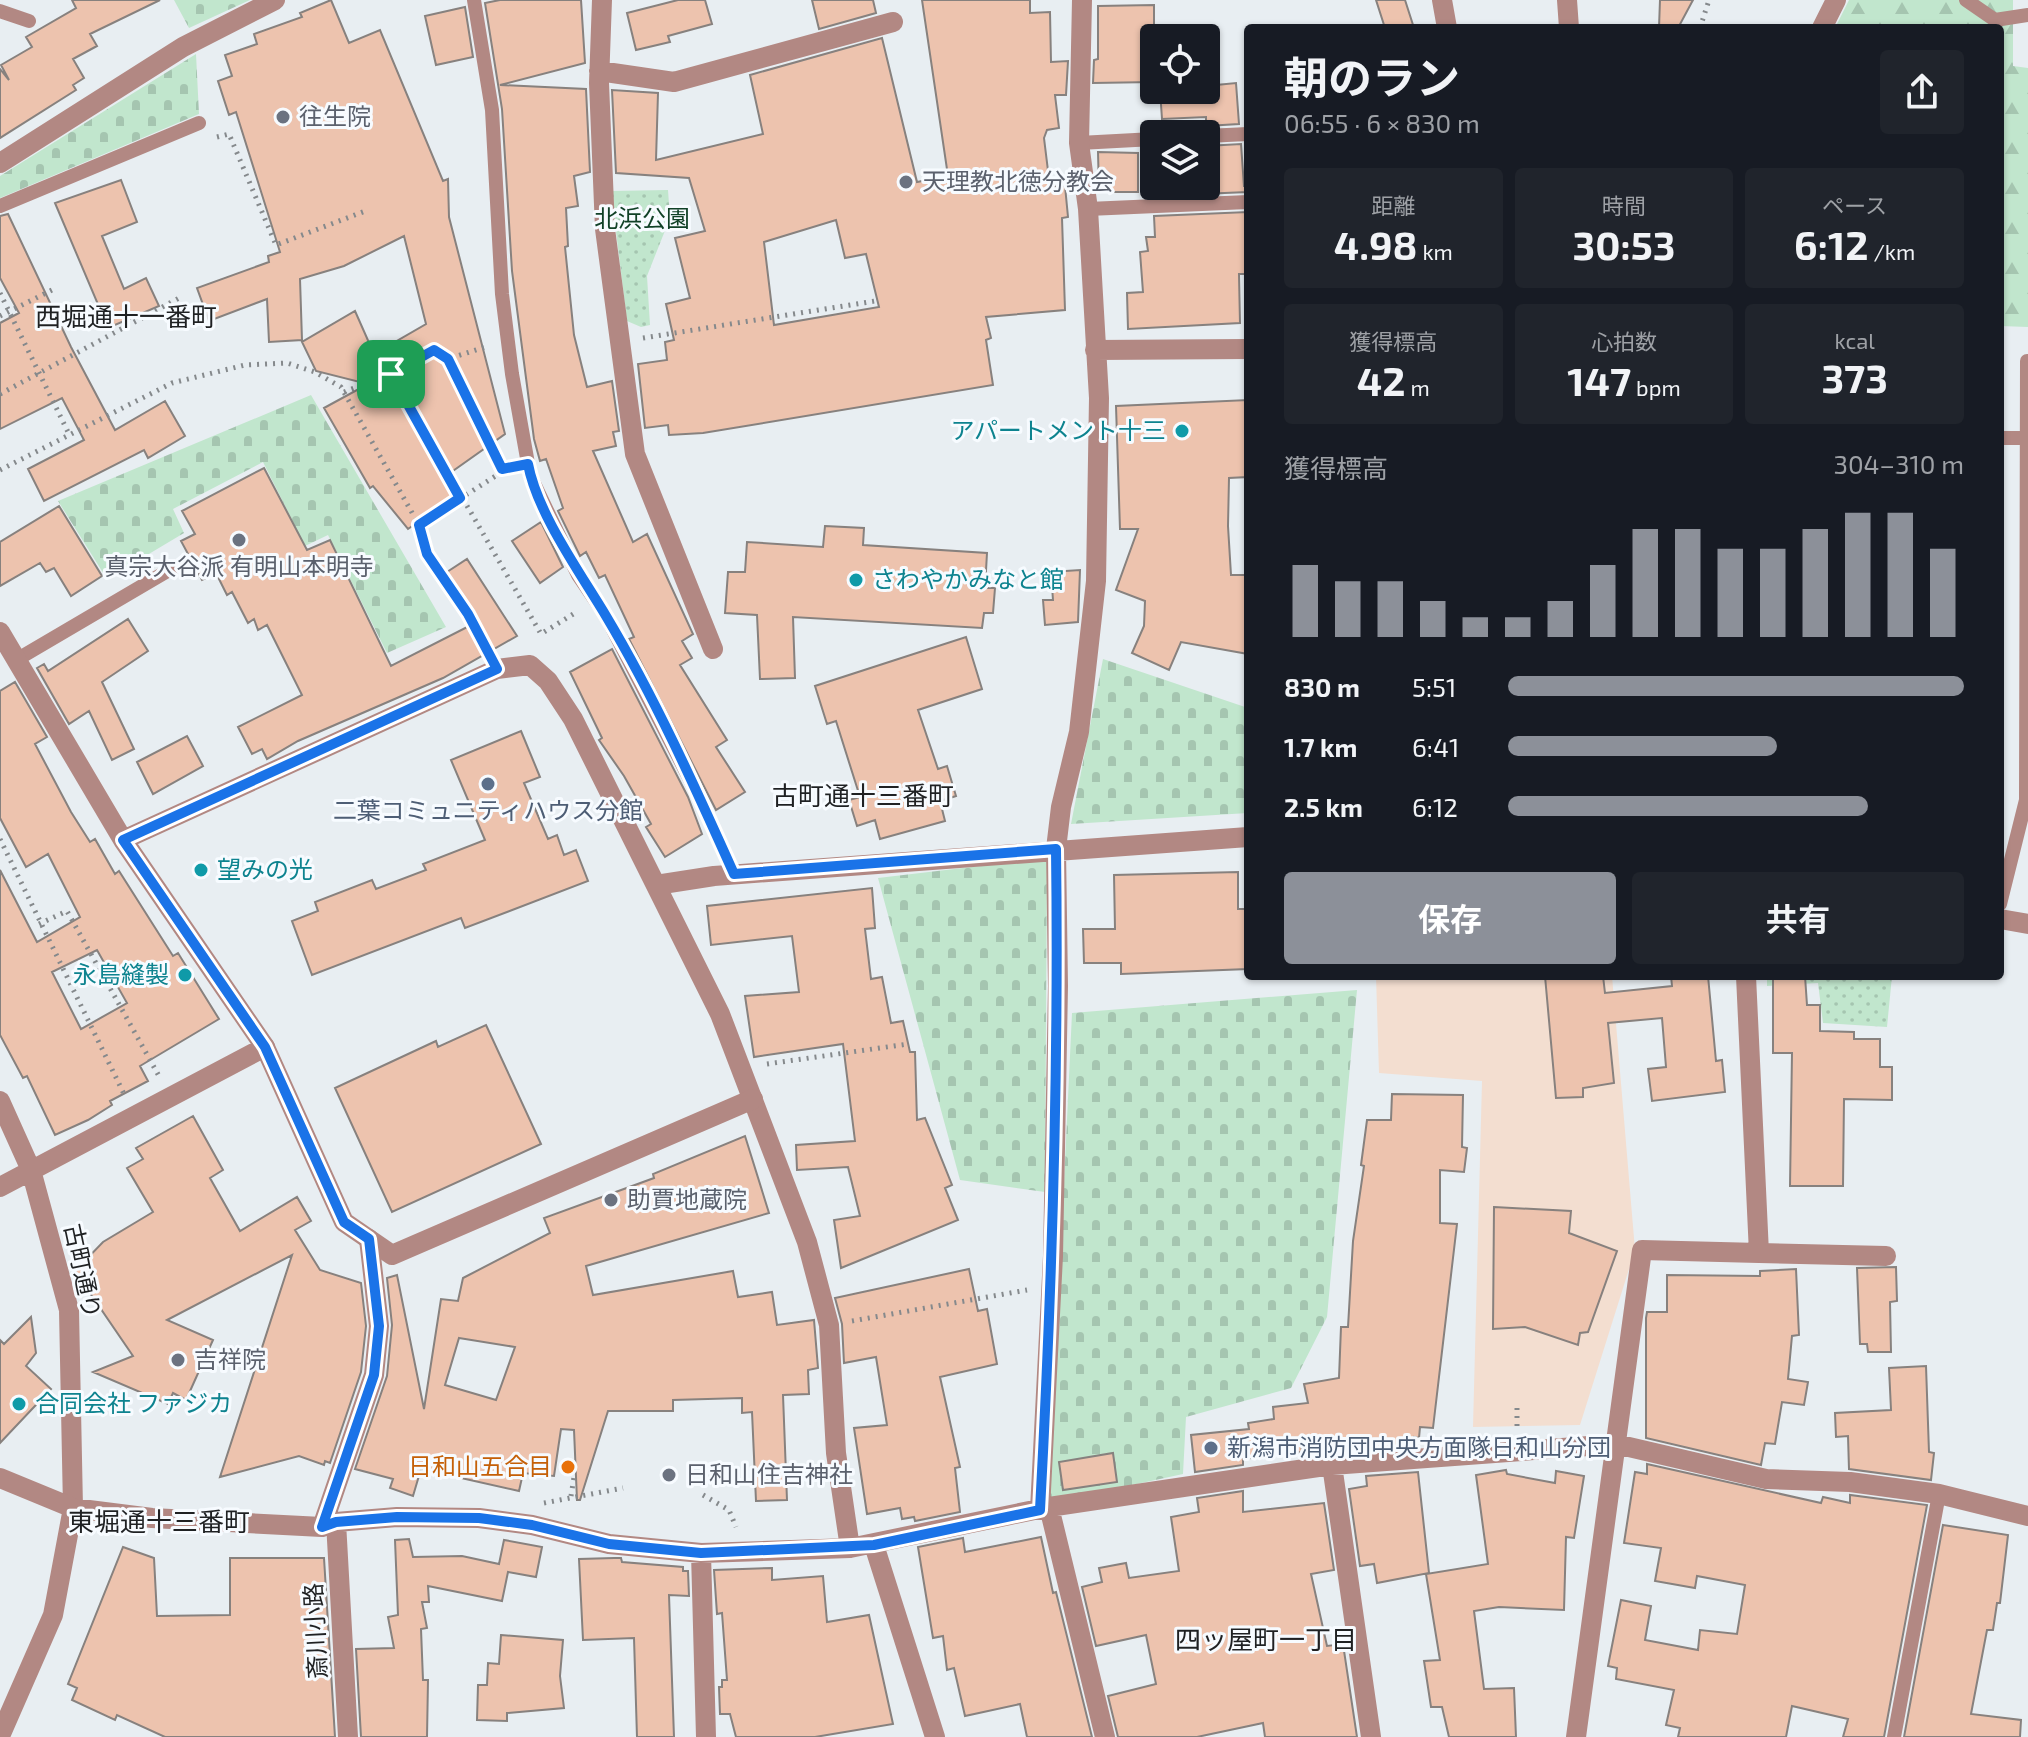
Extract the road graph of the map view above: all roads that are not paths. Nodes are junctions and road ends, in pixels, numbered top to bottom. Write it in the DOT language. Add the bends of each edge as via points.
graph roads {
  1 [pos="275,0"];
  2 [pos="474,0"];
  3 [pos="602,0"];
  4 [pos="1082,0"];
  5 [pos="1442,0"];
  6 [pos="1567,0"];
  7 [pos="1836,0"];
  8 [pos="1966,0"];
  9 [pos="0,11"];
  10 [pos="2028,15"];
  11 [pos="29,21"];
  12 [pos="893,22"];
  13 [pos="1446,24"];
  14 [pos="1569,24"];
  15 [pos="1824,24"];
  16 [pos="599,71"];
  17 [pos="199,123"];
  18 [pos="1244,134"];
  19 [pos="1220,135"];
  20 [pos="1140,140"];
  21 [pos="1079,143"];
  22 [pos="0,163"];
  23 [pos="1244,202"];
  24 [pos="0,206"];
  25 [pos="1088,209"];
  26 [pos="1244,349"];
  27 [pos="1095,350"];
  28 [pos="2027,361"];
  29 [pos="2004,438"];
  30 [pos="2027,438"];
  31 [pos="176,566"];
  32 [pos="0,632"];
  33 [pos="713,649"];
  34 [pos="9,657"];
  35 [pos="1244,837"];
  36 [pos="123,840"];
  37 [pos="1056,849"];
  38 [pos="734,874"];
  39 [pos="656,885"];
  40 [pos="2004,888"];
  41 [pos="2004,920"];
  42 [pos="2028,924"];
  43 [pos="1746,980"];
  44 [pos="265,1047"];
  45 [pos="753,1099"];
  46 [pos="0,1101"];
  47 [pos="31,1170"];
  48 [pos="0,1187"];
  49 [pos="369,1239"];
  50 [pos="1759,1253"];
  51 [pos="1886,1256"];
  52 [pos="1616,1444"];
  53 [pos="1332,1465"];
  54 [pos="0,1478"];
  55 [pos="1939,1494"];
  56 [pos="73,1508"];
  57 [pos="1045,1508"];
  58 [pos="2028,1516"];
  59 [pos="329,1524"];
  60 [pos="874,1545"];
  61 [pos="850,1548"];
  62 [pos="701,1553"];
  63 [pos="0,1736"];
  64 [pos="348,1737"];
  65 [pos="706,1737"];
  66 [pos="935,1737"];
  67 [pos="1105,1737"];
  68 [pos="1371,1737"];
  69 [pos="1576,1737"];
  70 [pos="1894,1737"];
  1 -- 22 [label="street" via="183,47"];
  2 -- 38 [label="lane" via="492,110 508,339 528,464 571,561 697,793"];
  3 -- 16 [label="street"];
  4 -- 21 [label="street"];
  5 -- 13 [label="street"];
  6 -- 14 [label="street"];
  7 -- 15 [label="street"];
  8 -- 10 [label="lane" via="1995,20"];
  9 -- 11 [label="lane"];
  12 -- 16 [label="street" via="674,82"];
  16 -- 33 [label="street" via="605,229 635,454"];
  17 -- 24 [label="lane"];
  18 -- 19 [label="lane"];
  20 -- 21 [label="lane"];
  21 -- 25 [label="street"];
  23 -- 25 [label="lane"];
  25 -- 27 [label="street"];
  26 -- 27 [label="street"];
  27 -- 37 [label="street" via="1096,581 1079,732"];
  28 -- 30 [label="lane"];
  29 -- 30 [label="lane"];
  30 -- 40 [label="lane" via="2026,800"];
  31 -- 34 [label="lane"];
  32 -- 34 [label="street"];
  34 -- 36 [label="street"];
  35 -- 37 [label="street"];
  36 -- 39 [label="street" via="497,669 530,665 548,681 573,719"];
  36 -- 44 [label="street"];
  37 -- 38 [label="street"];
  37 -- 57 [label="street" via="1058,986"];
  38 -- 39 [label="street"];
  39 -- 45 [label="street" via="720,1014"];
  41 -- 42 [label="street"];
  43 -- 50 [label="street"];
  44 -- 47 [label="street"];
  44 -- 49 [label="street" via="344,1222"];
  45 -- 49 [label="street" via="392,1255"];
  45 -- 61 [label="street" via="807,1242 829,1325 836,1453"];
  46 -- 47 [label="street, 古町通り"];
  47 -- 48 [label="street"];
  47 -- 56 [label="street, 古町通り" via="69,1310"];
  49 -- 59 [label="street" via="379,1326 374,1375"];
  50 -- 51 [label="street"];
  50 -- 52 [label="street" via="1642,1250"];
  52 -- 53 [label="street"];
  52 -- 55 [label="street" via="1766,1479 1850,1482"];
  52 -- 69 [label="street"];
  53 -- 57 [label="street"];
  53 -- 68 [label="street"];
  54 -- 56 [label="street"];
  55 -- 58 [label="street"];
  55 -- 70 [label="lane"];
  56 -- 59 [label="street" via="152,1518"];
  56 -- 63 [label="street, 古町通り" via="53,1615"];
  57 -- 60 [label="street"];
  57 -- 67 [label="street"];
  59 -- 62 [label="street" via="397,1517 479,1518 609,1544"];
  59 -- 64 [label="street, 斎川小路"];
  60 -- 61 [label="street"];
  60 -- 66 [label="street"];
  61 -- 62 [label="street"];
  62 -- 65 [label="street"];
}
